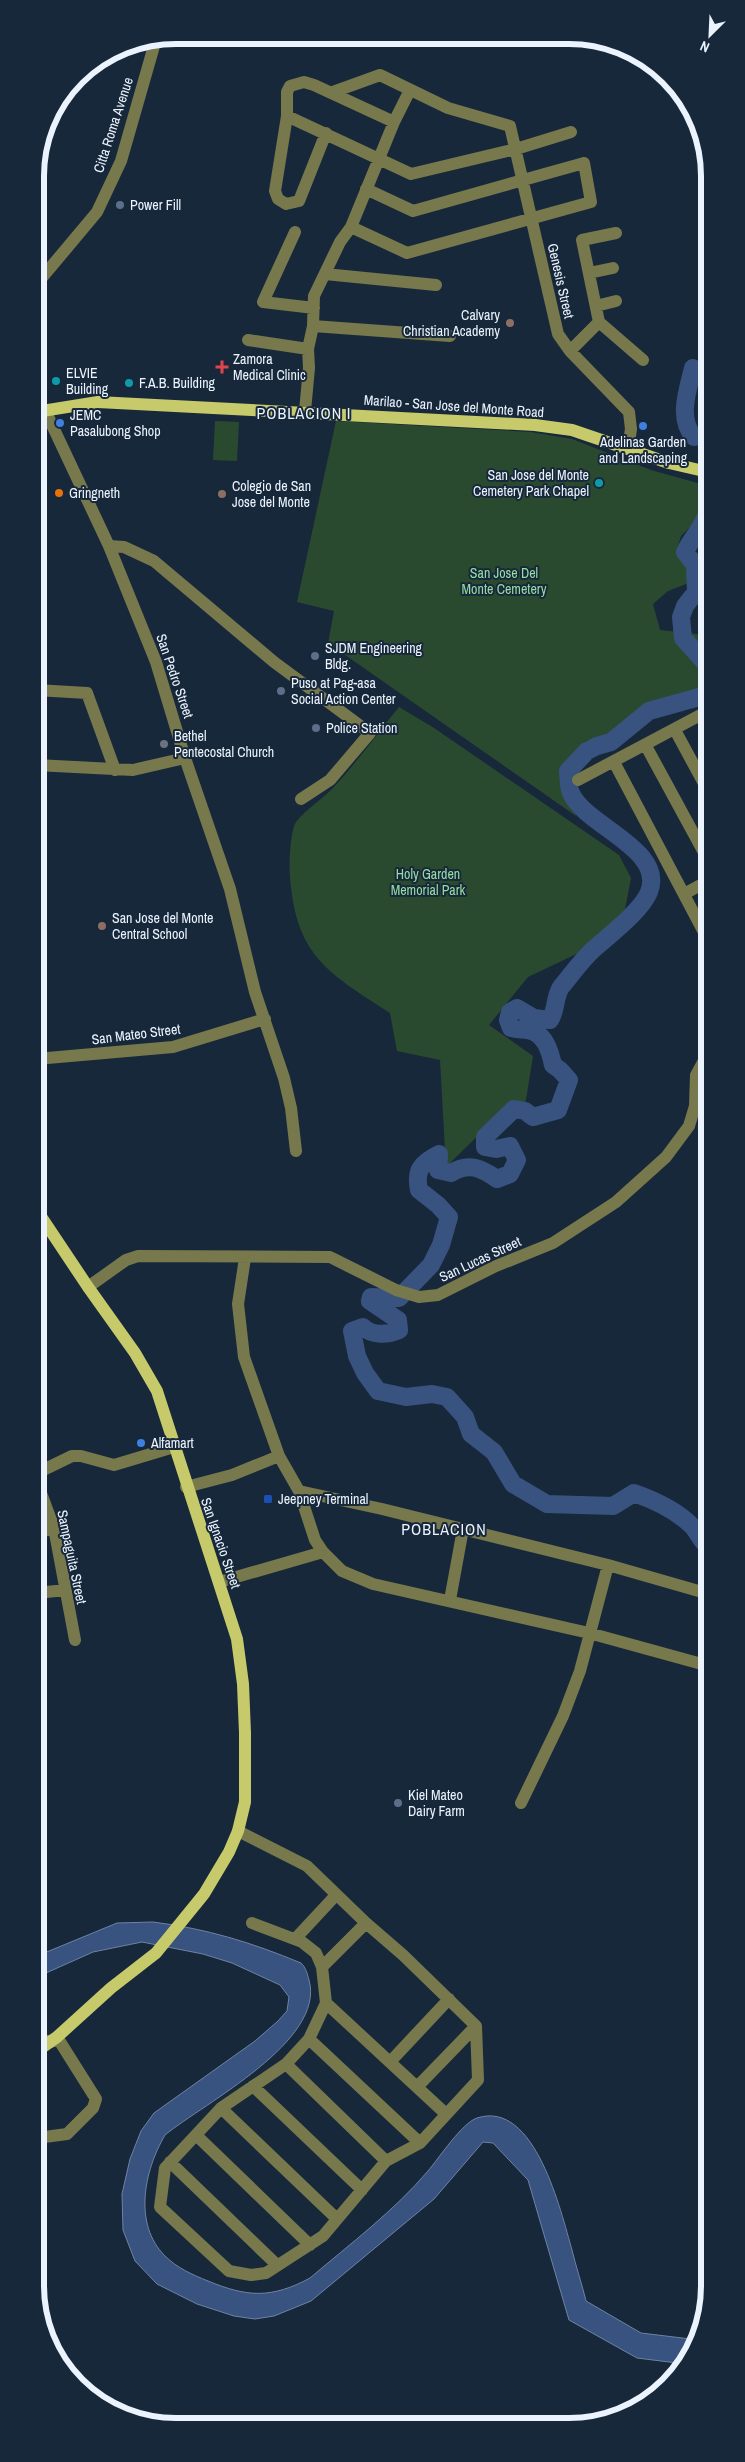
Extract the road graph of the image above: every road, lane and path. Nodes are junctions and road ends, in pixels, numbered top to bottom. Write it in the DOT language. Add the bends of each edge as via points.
graph roads {
  1 [pos="154,46"];
  2 [pos="410,90"];
  3 [pos="333,92"];
  4 [pos="286,116"];
  5 [pos="394,122"];
  6 [pos="571,132"];
  7 [pos="326,133"];
  8 [pos="516,149"];
  9 [pos="379,159"];
  10 [pos="522,180"];
  11 [pos="366,189"];
  12 [pos="531,220"];
  13 [pos="351,227"];
  14 [pos="295,232"];
  15 [pos="616,233"];
  16 [pos="612,268"];
  17 [pos="589,273"];
  18 [pos="325,274"];
  19 [pos="44,275"];
  20 [pos="436,285"];
  21 [pos="616,301"];
  22 [pos="596,306"];
  23 [pos="314,308"];
  24 [pos="599,322"];
  25 [pos="313,326"];
  26 [pos="450,336"];
  27 [pos="248,340"];
  28 [pos="308,350"];
  29 [pos="570,351"];
  30 [pos="643,360"];
  31 [pos="44,410"];
  32 [pos="305,411"];
  33 [pos="44,419"];
  34 [pos="628,449"];
  35 [pos="701,470"];
  36 [pos="109,546"];
  37 [pos="44,690"];
  38 [pos="701,718"];
  39 [pos="675,730"];
  40 [pos="646,746"];
  41 [pos="185,758"];
  42 [pos="614,762"];
  43 [pos="44,766"];
  44 [pos="114,770"];
  45 [pos="701,778"];
  46 [pos="578,780"];
  47 [pos="301,798"];
  48 [pos="701,847"];
  49 [pos="701,885"];
  50 [pos="684,894"];
  51 [pos="701,927"];
  52 [pos="265,1019"];
  53 [pos="44,1058"];
  54 [pos="701,1066"];
  55 [pos="296,1151"];
  56 [pos="44,1220"];
  57 [pos="244,1258"];
  58 [pos="88,1287"];
  59 [pos="174,1446"];
  60 [pos="280,1456"];
  61 [pos="44,1470"];
  62 [pos="186,1487"];
  63 [pos="299,1491"];
  64 [pos="44,1501"];
  65 [pos="54,1528"];
  66 [pos="463,1529"];
  67 [pos="44,1531"];
  68 [pos="323,1552"];
  69 [pos="608,1565"];
  70 [pos="219,1582"];
  71 [pos="65,1590"];
  72 [pos="44,1592"];
  73 [pos="701,1592"];
  74 [pos="450,1600"];
  75 [pos="589,1633"];
  76 [pos="75,1640"];
  77 [pos="701,1664"];
  78 [pos="521,1803"];
  79 [pos="238,1830"];
  80 [pos="336,1895"];
  81 [pos="252,1923"];
  82 [pos="366,1923"];
  83 [pos="296,1938"];
  84 [pos="322,1967"];
  85 [pos="449,1999"];
  86 [pos="326,2003"];
  87 [pos="476,2026"];
  88 [pos="44,2039"];
  89 [pos="309,2039"];
  90 [pos="54,2040"];
  91 [pos="44,2046"];
  92 [pos="390,2062"];
  93 [pos="286,2064"];
  94 [pos="253,2086"];
  95 [pos="417,2087"];
  96 [pos="221,2108"];
  97 [pos="446,2114"];
  98 [pos="196,2135"];
  99 [pos="44,2137"];
  100 [pos="420,2142"];
  101 [pos="386,2161"];
  102 [pos="170,2162"];
  103 [pos="362,2190"];
  104 [pos="337,2219"];
  105 [pos="310,2245"];
  106 [pos="277,2265"];
  1 -- 19 [label="street, Citta Roma Avenue" via="120,161 97,212"];
  2 -- 3 [label="street" via="380,74"];
  2 -- 5 [label="street"];
  2 -- 8 [label="street, Genesis Street" via="448,108 510,126"];
  3 -- 4 [label="street" via="304,82 290,86"];
  3 -- 5 [label="street"];
  4 -- 7 [label="street"];
  4 -- 7 [label="street" via="275,191 278,199 286,204 299,201"];
  5 -- 9 [label="street"];
  6 -- 8 [label="street"];
  7 -- 9 [label="street"];
  8 -- 9 [label="street" via="411,174"];
  8 -- 10 [label="street, Genesis Street"];
  9 -- 11 [label="street"];
  10 -- 11 [label="street" via="413,212"];
  10 -- 12 [label="street, Genesis Street"];
  10 -- 12 [label="street" via="584,163 591,202"];
  11 -- 13 [label="street"];
  12 -- 13 [label="street" via="406,253"];
  12 -- 29 [label="street, Genesis Street" via="558,334"];
  13 -- 18 [label="street"];
  14 -- 23 [label="street" via="263,302"];
  15 -- 17 [label="street" via="582,240"];
  16 -- 17 [label="street"];
  17 -- 22 [label="street"];
  18 -- 20 [label="street"];
  18 -- 23 [label="street" via="314,296"];
  21 -- 22 [label="street"];
  22 -- 24 [label="street"];
  23 -- 25 [label="street"];
  24 -- 29 [label="street"];
  24 -- 30 [label="street"];
  25 -- 26 [label="street"];
  25 -- 28 [label="street"];
  27 -- 28 [label="street"];
  28 -- 32 [label="street"];
  29 -- 34 [label="street, Genesis Street" via="629,412"];
  31 -- 32 [label="main road, Marilao - San Jose del Monte Road" via="98,402"];
  32 -- 34 [label="main road, Marilao - San Jose del Monte Road" via="535,425 572,430"];
  33 -- 36 [label="street, San Pedro Street"];
  34 -- 35 [label="main road, Marilao - San Jose del Monte Road"];
  36 -- 41 [label="street, San Pedro Street" via="156,662"];
  36 -- 47 [label="street" via="124,547 154,561 274,662 370,733 330,780"];
  37 -- 44 [label="street" via="87,693"];
  38 -- 39 [label="street"];
  39 -- 40 [label="street"];
  39 -- 45 [label="street"];
  40 -- 42 [label="street"];
  40 -- 48 [label="street"];
  41 -- 44 [label="street" via="133,770"];
  41 -- 52 [label="street, San Pedro Street" via="230,889 255,992"];
  42 -- 46 [label="street"];
  42 -- 50 [label="street"];
  43 -- 44 [label="street"];
  49 -- 50 [label="street"];
  50 -- 51 [label="street"];
  52 -- 53 [label="street, San Mateo Street" via="173,1047"];
  52 -- 55 [label="street, San Pedro Street" via="291,1108"];
  54 -- 57 [label="street, San Lucas Street" via="696,1075 695,1106 685,1131 666,1157 616,1202 553,1243 496,1266 438,1296 419,1297 397,1291 330,1257"];
  56 -- 58 [label="main road, San Ignacio Street"];
  57 -- 58 [label="street, San Lucas Street" via="138,1256 126,1260"];
  57 -- 60 [label="street" via="238,1304 244,1357"];
  58 -- 59 [label="main road, San Ignacio Street" via="149,1374"];
  59 -- 61 [label="street" via="114,1464 72,1456"];
  59 -- 62 [label="main road, San Ignacio Street"];
  60 -- 62 [label="street" via="232,1475"];
  60 -- 63 [label="street"];
  62 -- 70 [label="main road, San Ignacio Street"];
  63 -- 66 [label="street"];
  63 -- 68 [label="street" via="315,1540"];
  64 -- 65 [label="street, Sampaguita Street"];
  65 -- 67 [label="street"];
  65 -- 71 [label="street, Sampaguita Street"];
  66 -- 69 [label="street"];
  66 -- 74 [label="street"];
  68 -- 70 [label="street"];
  68 -- 74 [label="street" via="342,1571 357,1579"];
  69 -- 73 [label="street"];
  69 -- 75 [label="street"];
  70 -- 79 [label="main road, San Ignacio Street" via="237,1638 243,1684 245,1802"];
  71 -- 72 [label="street"];
  71 -- 76 [label="street, Sampaguita Street"];
  74 -- 75 [label="street"];
  75 -- 77 [label="street"];
  75 -- 78 [label="street" via="580,1671 563,1716"];
  79 -- 80 [label="street" via="307,1866"];
  79 -- 90 [label="main road, San Ignacio Street" via="220,1869 190,1913 156,1953 111,1988"];
  80 -- 82 [label="street"];
  80 -- 83 [label="street"];
  81 -- 83 [label="street"];
  82 -- 84 [label="street"];
  82 -- 85 [label="street"];
  83 -- 84 [label="street" via="316,1953"];
  84 -- 86 [label="street"];
  85 -- 87 [label="street"];
  85 -- 92 [label="street"];
  86 -- 89 [label="street"];
  86 -- 92 [label="street"];
  87 -- 95 [label="street"];
  87 -- 97 [label="street" via="478,2080"];
  88 -- 90 [label="street"];
  89 -- 93 [label="street"];
  89 -- 100 [label="street"];
  90 -- 91 [label="main road, San Ignacio Street"];
  90 -- 99 [label="street" via="96,2099 93,2108 67,2134"];
  92 -- 95 [label="street"];
  93 -- 94 [label="street"];
  93 -- 101 [label="street"];
  94 -- 96 [label="street"];
  94 -- 103 [label="street"];
  95 -- 97 [label="street"];
  96 -- 98 [label="street"];
  96 -- 104 [label="street"];
  97 -- 100 [label="street"];
  98 -- 102 [label="street"];
  98 -- 105 [label="street"];
  100 -- 101 [label="street"];
  101 -- 103 [label="street"];
  102 -- 106 [label="street"];
  102 -- 106 [label="street" via="165,2168 160,2206 229,2271 252,2275 266,2273"];
  103 -- 104 [label="street"];
  104 -- 105 [label="street" via="323,2236"];
  105 -- 106 [label="street"];
}
